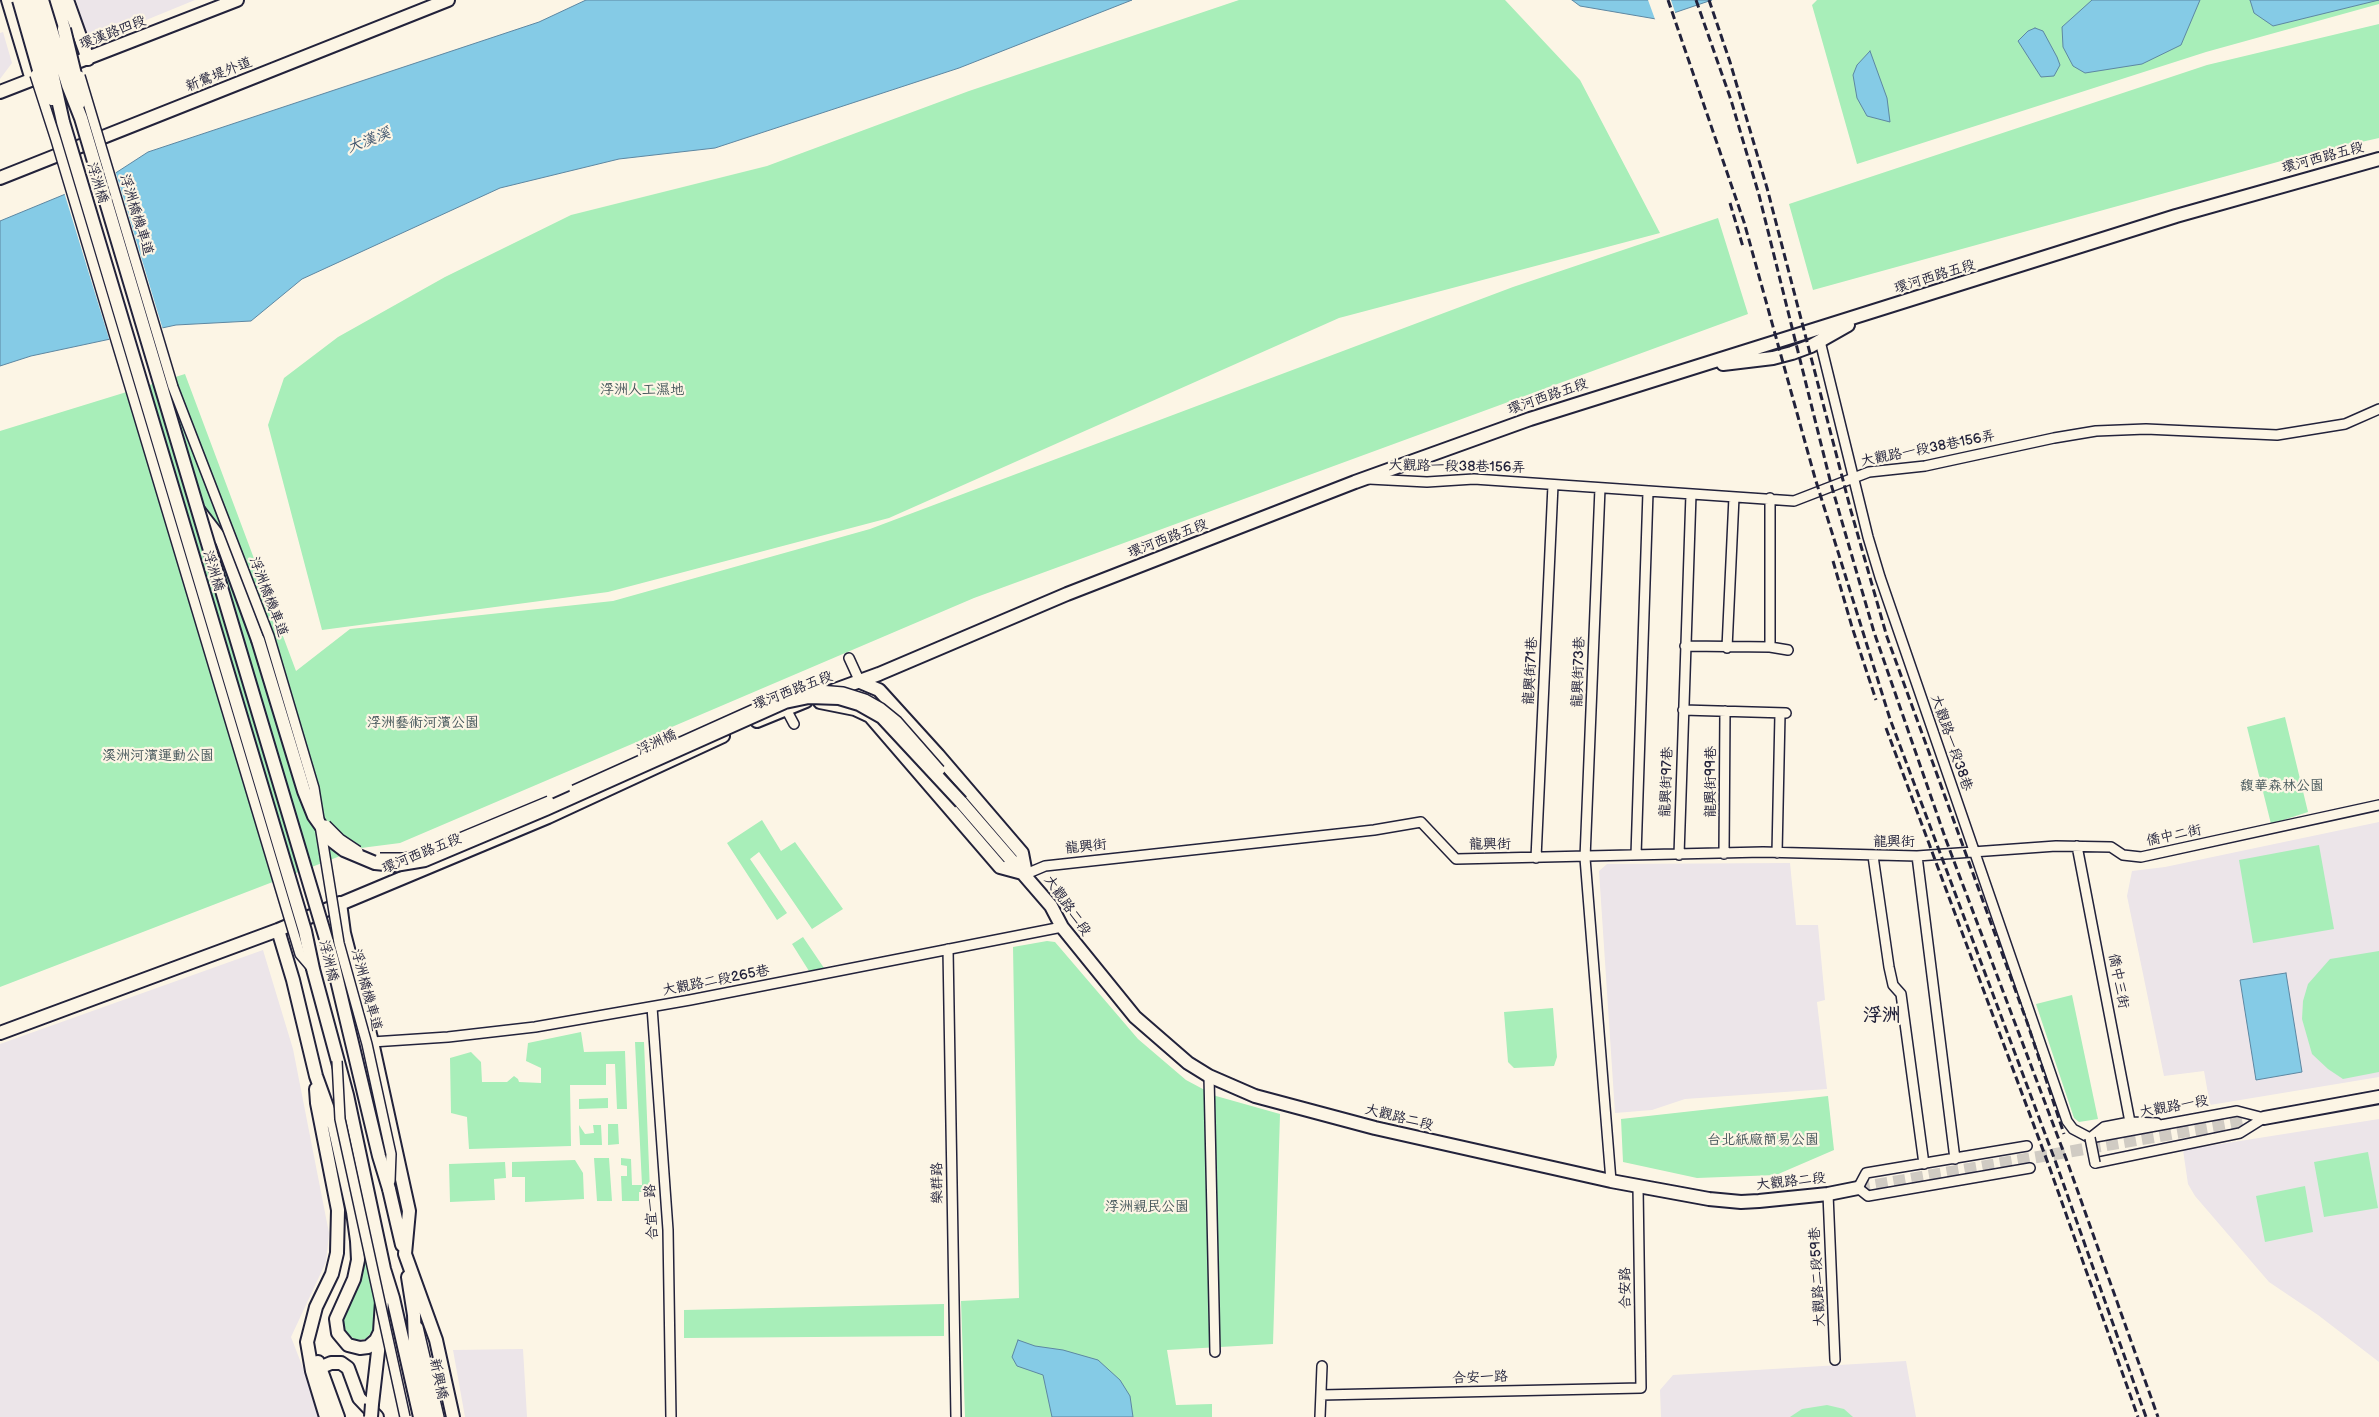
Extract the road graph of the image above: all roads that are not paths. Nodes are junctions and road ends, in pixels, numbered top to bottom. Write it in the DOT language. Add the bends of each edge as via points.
graph roads {
  1 [pos="10,0"];
  2 [pos="19,0"];
  3 [pos="31,0"];
  4 [pos="42,0"];
  5 [pos="56,0"];
  6 [pos="67,0"];
  7 [pos="237,0"];
  8 [pos="448,0"];
  9 [pos="64,29"];
  10 [pos="88,59"];
  11 [pos="32,80"];
  12 [pos="0,92"];
  13 [pos="81,118"];
  14 [pos="63,122"];
  15 [pos="2379,159"];
  16 [pos="0,178"];
  17 [pos="1889,307"];
  18 [pos="1820,341"];
  19 [pos="1697,367"];
  20 [pos="2379,409"];
  21 [pos="1854,478"];
  22 [pos="1361,479"];
  23 [pos="1553,485"];
  24 [pos="1600,488"];
  25 [pos="1648,492"];
  26 [pos="1691,494"];
  27 [pos="1734,497"];
  28 [pos="1770,498"];
  29 [pos="198,510"];
  30 [pos="248,585"];
  31 [pos="1685,646"];
  32 [pos="1770,647"];
  33 [pos="1727,648"];
  34 [pos="1788,650"];
  35 [pos="849,658"];
  36 [pos="860,682"];
  37 [pos="808,700"];
  38 [pos="786,709"];
  39 [pos="1683,710"];
  40 [pos="1725,711"];
  41 [pos="870,716"];
  42 [pos="794,724"];
  43 [pos="961,802"];
  44 [pos="2379,805"];
  45 [pos="2077,846"];
  46 [pos="1974,852"];
  47 [pos="1777,853"];
  48 [pos="1724,854"];
  49 [pos="1636,855"];
  50 [pos="1679,855"];
  51 [pos="1873,856"];
  52 [pos="1916,856"];
  53 [pos="1536,858"];
  54 [pos="1585,858"];
  55 [pos="1026,874"];
  56 [pos="340,903"];
  57 [pos="1062,927"];
  58 [pos="278,930"];
  59 [pos="948,949"];
  60 [pos="313,969"];
  61 [pos="652,1007"];
  62 [pos="0,1033"];
  63 [pos="372,1042"];
  64 [pos="337,1061"];
  65 [pos="316,1076"];
  66 [pos="1209,1076"];
  67 [pos="2379,1096"];
  68 [pos="2264,1118"];
  69 [pos="2130,1122"];
  70 [pos="2161,1125"];
  71 [pos="324,1136"];
  72 [pos="2090,1138"];
  73 [pos="2026,1146"];
  74 [pos="338,1147"];
  75 [pos="1955,1159"];
  76 [pos="1924,1164"];
  77 [pos="2030,1168"];
  78 [pos="1611,1182"];
  79 [pos="1638,1187"];
  80 [pos="1858,1188"];
  81 [pos="390,1189"];
  82 [pos="1828,1194"];
  83 [pos="405,1254"];
  84 [pos="384,1269"];
  85 [pos="380,1332"];
  86 [pos="420,1346"];
  87 [pos="1216,1352"];
  88 [pos="1835,1360"];
  89 [pos="1322,1366"];
  90 [pos="316,1370"];
  91 [pos="1640,1388"];
  92 [pos="1321,1395"];
  93 [pos="371,1411"];
  94 [pos="326,1417"];
  95 [pos="338,1417"];
  96 [pos="377,1417"];
  97 [pos="405,1417"];
  98 [pos="420,1417"];
  99 [pos="430,1417"];
  100 [pos="439,1417"];
  101 [pos="453,1417"];
  102 [pos="671,1417"];
  103 [pos="956,1417"];
  104 [pos="1320,1417"];
  1 -- 3 [label="main road" via="20,5"];
  1 -- 11 [label="main road"];
  1 -- 60 [label="street, bridge" via="300,954"];
  2 -- 14 [label="main road, bridge" via="41,77"];
  3 -- 14 [label="main road, 浮洲橋, bridge"];
  4 -- 13 [label="main road, 浮洲橋, bridge"];
  5 -- 9 [label="main road"];
  6 -- 10 [label="main road"];
  7 -- 10 [label="main road, 環漢路四段"];
  8 -- 16 [label="main road, 新鶯堤外道"];
  9 -- 13 [label="main road, bridge" via="77,83"];
  9 -- 30 [label="street, 浮洲橋機車道, bridge" via="72,46 173,387"];
  10 -- 11 [label="main road, 環漢路四段"];
  11 -- 12 [label="main road, 環漢路四段"];
  13 -- 29 [label="main road, 浮洲橋, bridge"];
  14 -- 60 [label="main road, 浮洲橋, bridge" via="305,931"];
  15 -- 17 [label="main road, 環河西路五段" via="2176,216"];
  17 -- 18 [label="main road"];
  17 -- 19 [label="main road, 環河西路五段"];
  18 -- 19 [label="main road" via="1773,358"];
  18 -- 21 [label="street, 大觀路一段38巷"];
  19 -- 22 [label="main road, 環河西路五段" via="1539,416"];
  20 -- 21 [label="street, 大觀路一段38巷156弄" via="2345,424 2277,435 2146,429 2095,432 1924,466 1869,472"];
  21 -- 28 [label="street, 大觀路一段38巷156弄" via="1794,501"];
  21 -- 46 [label="street, 大觀路一段38巷" via="1880,577"];
  22 -- 23 [label="street, 大觀路一段38巷156弄" via="1427,482 1474,479"];
  22 -- 36 [label="main road, 環河西路五段" via="1067,594"];
  23 -- 24 [label="street, 大觀路一段38巷156弄"];
  23 -- 53 [label="street, 龍興街71巷"];
  24 -- 25 [label="street, 大觀路一段38巷156弄"];
  24 -- 54 [label="street, 龍興街73巷"];
  25 -- 26 [label="street, 大觀路一段38巷156弄"];
  25 -- 49 [label="street"];
  26 -- 27 [label="street, 大觀路一段38巷156弄"];
  26 -- 31 [label="street, 龍興街97巷"];
  27 -- 28 [label="street, 大觀路一段38巷156弄"];
  27 -- 33 [label="street"];
  28 -- 32 [label="street"];
  29 -- 43 [label="main road, 浮洲橋, bridge" via="222,541 258,640 314,816 331,840 359,858 395,865 425,860 785,702 809,697 838,698 859,704 882,717"];
  29 -- 81 [label="main road, 浮洲橋, bridge" via="332,959 379,1156"];
  30 -- 43 [label="street, bridge" via="320,814 340,839 368,855 404,858 424,853 796,692 843,692 881,708 897,721 937,767"];
  30 -- 81 [label="street, 浮洲橋機車道, bridge" via="269,636 314,788 339,942 391,1154"];
  31 -- 33 [label="street"];
  31 -- 39 [label="street, 龍興街97巷"];
  32 -- 33 [label="street"];
  32 -- 34 [label="street"];
  35 -- 36 [label="street"];
  36 -- 37 [label="main road, 環河西路五段"];
  36 -- 41 [label="main road" via="861,699"];
  36 -- 55 [label="main road" via="880,690 938,755 1022,853"];
  37 -- 38 [label="main road, 環河西路五段"];
  37 -- 41 [label="main road" via="855,709"];
  38 -- 42 [label="street"];
  38 -- 56 [label="main road, 環河西路五段" via="554,815"];
  39 -- 40 [label="street"];
  39 -- 50 [label="street, 龍興街97巷"];
  40 -- 47 [label="street" via="1783,713"];
  40 -- 48 [label="street, 龍興街99巷"];
  41 -- 55 [label="main road" via="1000,867"];
  43 -- 55 [label="main road, 浮洲橋"];
  44 -- 45 [label="street, 僑中二街" via="2141,857 2123,855 2111,847"];
  45 -- 46 [label="street, 僑中二街"];
  45 -- 69 [label="street, 僑中三街"];
  46 -- 52 [label="street, 龍興街"];
  46 -- 72 [label="street, 大觀路一段38巷" via="2068,1121 2073,1129"];
  47 -- 48 [label="street, 龍興街"];
  47 -- 51 [label="street, 龍興街"];
  48 -- 50 [label="street, 龍興街"];
  49 -- 50 [label="street, 龍興街"];
  49 -- 54 [label="street, 龍興街"];
  51 -- 52 [label="street, 龍興街"];
  51 -- 76 [label="street" via="1889,967 1893,986 1901,994"];
  52 -- 75 [label="street"];
  53 -- 54 [label="street, 龍興街"];
  53 -- 55 [label="street, 龍興街" via="1456,859 1421,822 1045,866"];
  54 -- 78 [label="street, 龍興街73巷"];
  55 -- 57 [label="main road, 大觀路二段" via="1051,906"];
  56 -- 58 [label="main road, 環河西路五段"];
  56 -- 63 [label="main road" via="344,933"];
  57 -- 59 [label="street, 大觀路二段265巷"];
  57 -- 66 [label="main road, 大觀路二段" via="1135,1017 1188,1063"];
  58 -- 62 [label="main road, 環河西路五段"];
  58 -- 65 [label="main road"];
  59 -- 61 [label="street, 大觀路二段265巷"];
  59 -- 103 [label="street, 樂群路"];
  60 -- 64 [label="main road, 浮洲橋"];
  61 -- 63 [label="street, 大觀路二段265巷" via="535,1027"];
  61 -- 102 [label="street, 合宜一路" via="668,1230"];
  63 -- 83 [label="main road" via="409,1211"];
  64 -- 84 [label="main road, 浮洲橋, bridge"];
  64 -- 97 [label="street, bridge" via="340,1119"];
  65 -- 71 [label="main road" via="317,1103"];
  65 -- 74 [label="main road"];
  66 -- 78 [label="main road, 大觀路二段" via="1255,1096 1375,1128"];
  66 -- 87 [label="street"];
  67 -- 68 [label="main road, 大觀路一段"];
  68 -- 70 [label="street, 大觀路一段" via="2237,1111"];
  68 -- 72 [label="street, 大觀路一段, bridge" via="2240,1134 2095,1163"];
  69 -- 70 [label="street" via="2153,1121"];
  69 -- 72 [label="street" via="2104,1127"];
  70 -- 72 [label="street, 大觀路一段"];
  71 -- 74 [label="main road" via="330,1135"];
  71 -- 90 [label="main road" via="338,1210 337,1253 309,1330"];
  73 -- 75 [label="street"];
  74 -- 85 [label="main road" via="353,1212 358,1260 354,1279 336,1318 338,1332 348,1345 360,1348 376,1340"];
  75 -- 76 [label="street"];
  76 -- 80 [label="street" via="1866,1173"];
  77 -- 80 [label="street, 大觀路二段" via="1868,1196"];
  78 -- 79 [label="main road, 大觀路二段"];
  79 -- 82 [label="main road, 大觀路二段" via="1741,1202"];
  79 -- 91 [label="street, 合安路"];
  80 -- 82 [label="main road, 大觀路二段"];
  81 -- 83 [label="main road, 浮洲橋"];
  82 -- 88 [label="street, 大觀路二段59巷"];
  83 -- 86 [label="main road, 新興橋"];
  83 -- 101 [label="main road" via="436,1340"];
  84 -- 85 [label="main road"];
  84 -- 98 [label="main road, 新興橋" via="394,1298"];
  85 -- 93 [label="main road"];
  86 -- 99 [label="main road, 新興橋"];
  86 -- 100 [label="street"];
  89 -- 92 [label="street"];
  90 -- 94 [label="main road"];
  90 -- 95 [label="main road"];
  90 -- 96 [label="main road" via="331,1363 341,1363 348,1368 359,1398"];
  91 -- 92 [label="street, 合安一路"];
  92 -- 104 [label="street"];
}
